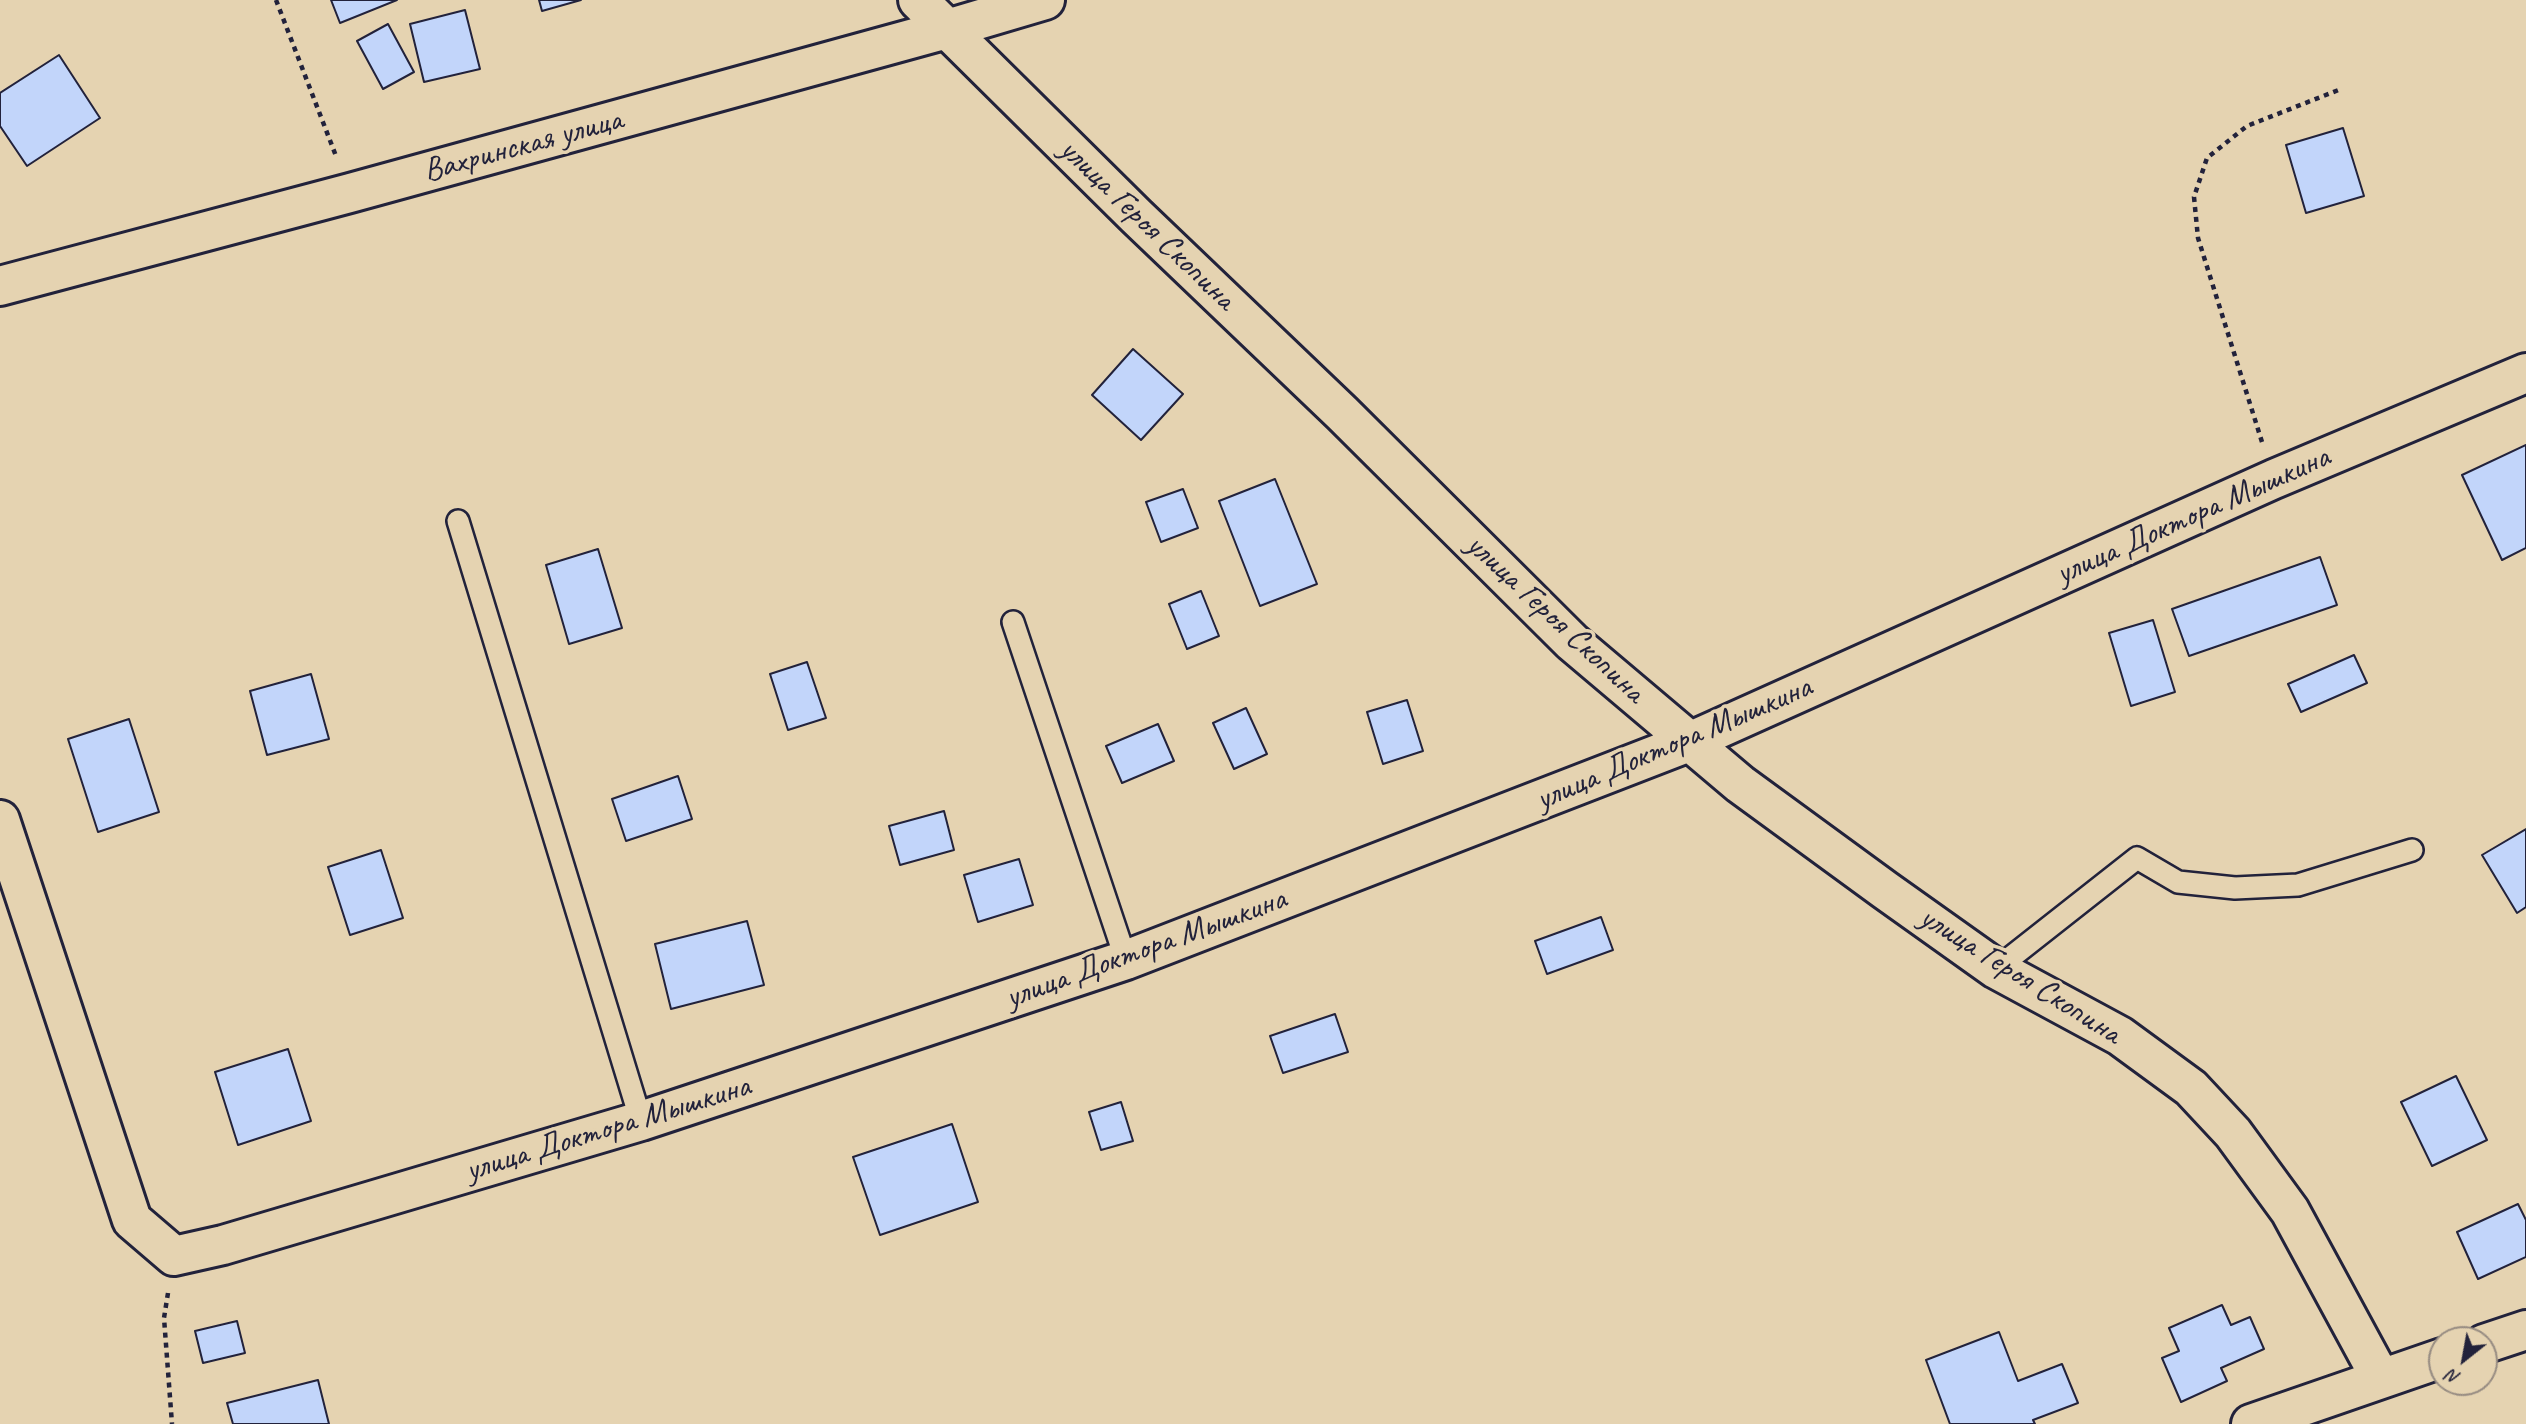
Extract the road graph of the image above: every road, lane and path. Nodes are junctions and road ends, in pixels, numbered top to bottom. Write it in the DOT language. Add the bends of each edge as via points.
graph roads {
  1 [pos="276,0"];
  2 [pos="918,0"];
  3 [pos="1045,0"];
  4 [pos="947,29"];
  5 [pos="2341,89"];
  6 [pos="350,193"];
  7 [pos="0,286"];
  8 [pos="2526,373"];
  9 [pos="2274,479"];
  10 [pos="458,521"];
  11 [pos="1013,622"];
  12 [pos="1689,742"];
  13 [pos="0,820"];
  14 [pos="2412,850"];
  15 [pos="1126,960"];
  16 [pos="1996,969"];
  17 [pos="641,1121"];
  18 [pos="174,1256"];
  19 [pos="2526,1330"];
  20 [pos="2498,1339"];
  21 [pos="2428,1362"];
  22 [pos="2380,1377"];
  23 [pos="172,1424"];
  24 [pos="2251,1424"];
  1 -- 6 [label="path"];
  2 -- 4 [label="street, улица Героя Скопина"];
  3 -- 4 [label="street, Вахринская улица"];
  4 -- 6 [label="street, Вахринская улица"];
  4 -- 12 [label="street, улица Героя Скопина" via="1572,642"];
  5 -- 9 [label="path" via="2247,126 2207,158 2194,197 2198,239"];
  6 -- 7 [label="street, Вахринская улица"];
  8 -- 9 [label="street, улица Доктора Мышкина"];
  9 -- 12 [label="street, улица Доктора Мышкина"];
  10 -- 17 [label="lane"];
  11 -- 15 [label="lane"];
  12 -- 15 [label="street, улица Доктора Мышкина"];
  12 -- 16 [label="street, улица Героя Скопина" via="1740,785"];
  13 -- 18 [label="street" via="132,1220"];
  14 -- 16 [label="lane" via="2298,885 2235,888 2178,882 2137,858"];
  15 -- 17 [label="street, улица Доктора Мышкина"];
  16 -- 22 [label="street, улица Героя Скопина" via="2120,1036 2191,1088 2233,1133 2290,1211"];
  17 -- 18 [label="street, улица Доктора Мышкина"];
  18 -- 23 [label="path" via="164,1318"];
  19 -- 20 [label="street"];
  21 -- 22 [label="street"];
  22 -- 24 [label="street"];
}
